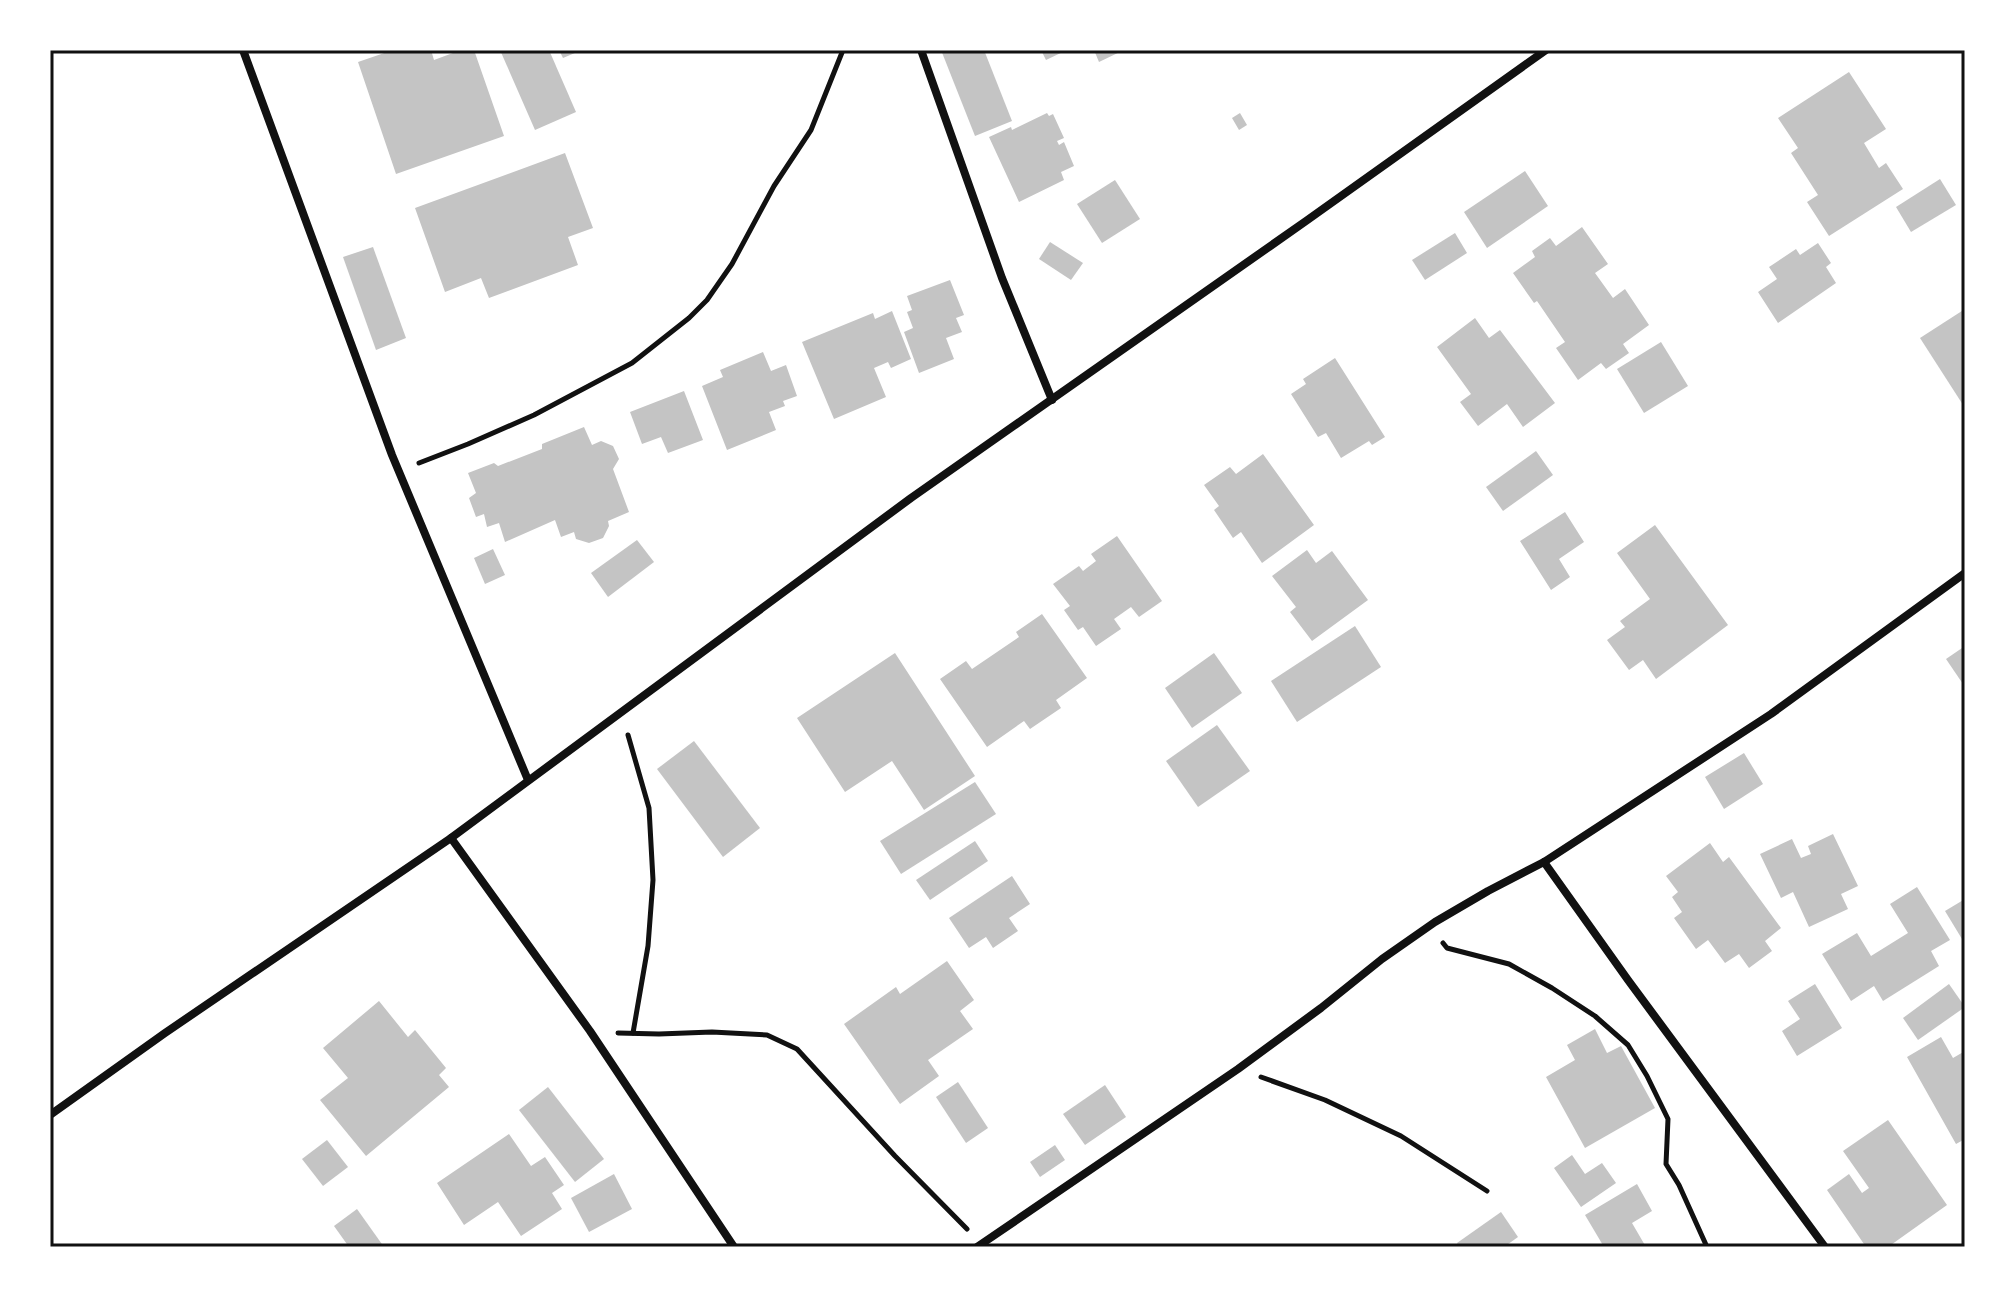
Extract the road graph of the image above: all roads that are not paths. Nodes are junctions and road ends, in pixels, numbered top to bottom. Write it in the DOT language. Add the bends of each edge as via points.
graph roads {
  1 [pos="243,50"];
  2 [pos="921,50"];
  3 [pos="1546,50"];
  4 [pos="1052,400"];
  5 [pos="1965,573"];
  6 [pos="528,780"];
  7 [pos="451,838"];
  8 [pos="1544,862"];
  9 [pos="50,1115"];
  10 [pos="979,1246"];
  11 [pos="734,1247"];
  12 [pos="1825,1247"];
  1 -- 6 [label="street" via="399,471"];
  2 -- 4 [label="street" via="1002,278"];
  3 -- 4 [label="street"];
  4 -- 6 [label="street"];
  5 -- 8 [label="street" via="1771,714"];
  6 -- 7 [label="street"];
  7 -- 9 [label="street"];
  7 -- 11 [label="street" via="590,1031"];
  8 -- 10 [label="street" via="1382,959 1238,1069"];
  8 -- 12 [label="street"];
}
